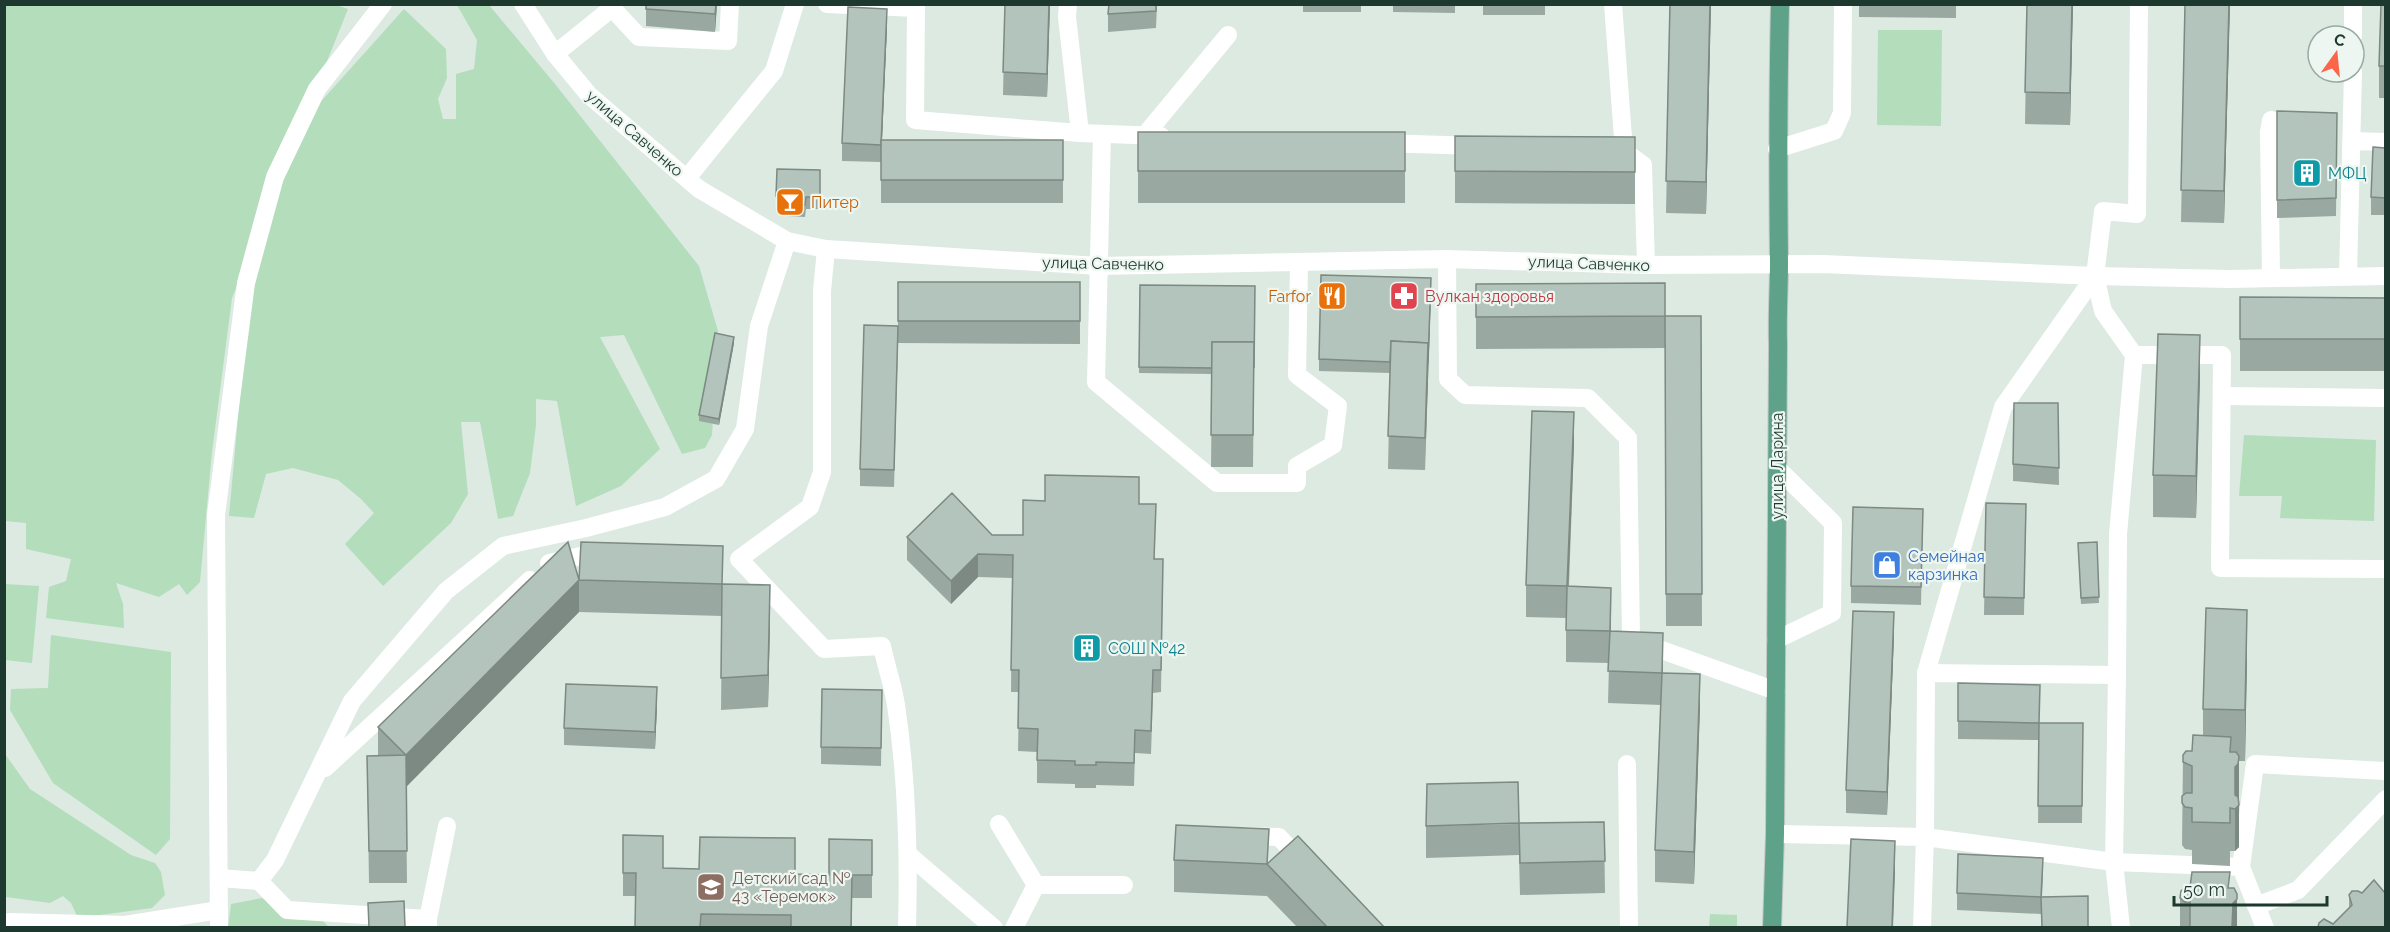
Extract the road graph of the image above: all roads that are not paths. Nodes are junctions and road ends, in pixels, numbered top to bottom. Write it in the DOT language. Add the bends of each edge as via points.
graph roads {
  1 [pos="383,4"];
  2 [pos="523,4"];
  3 [pos="730,4"];
  4 [pos="795,4"];
  5 [pos="827,4"];
  6 [pos="1068,4"];
  7 [pos="1613,4"];
  8 [pos="1779,4"];
  9 [pos="1843,4"];
  10 [pos="2139,4"];
  11 [pos="2353,4"];
  12 [pos="610,6"];
  13 [pos="916,6"];
  14 [pos="2353,24"];
  15 [pos="1228,35"];
  16 [pos="555,54"];
  17 [pos="2353,84"];
  18 [pos="2271,120"];
  19 [pos="1080,133"];
  20 [pos="1102,134"];
  21 [pos="1145,135"];
  22 [pos="1181,136"];
  23 [pos="2352,141"];
  24 [pos="1360,142"];
  25 [pos="2385,142"];
  26 [pos="1492,147"];
  27 [pos="1777,149"];
  28 [pos="1600,150"];
  29 [pos="1624,151"];
  30 [pos="687,178"];
  31 [pos="787,241"];
  32 [pos="826,249"];
  33 [pos="1447,259"];
  34 [pos="1299,262"];
  35 [pos="1646,265"];
  36 [pos="1779,265"];
  37 [pos="1099,266"];
  38 [pos="2095,276"];
  39 [pos="2348,276"];
  40 [pos="2385,276"];
  41 [pos="2271,277"];
  42 [pos="2134,354"];
  43 [pos="2222,396"];
  44 [pos="2385,398"];
  45 [pos="1777,468"];
  46 [pos="586,528"];
  47 [pos="620,556"];
  48 [pos="549,563"];
  49 [pos="2385,569"];
  50 [pos="1776,640"];
  51 [pos="1926,673"];
  52 [pos="2117,675"];
  53 [pos="1776,691"];
  54 [pos="1627,764"];
  55 [pos="2385,771"];
  56 [pos="317,776"];
  57 [pos="2385,799"];
  58 [pos="999,824"];
  59 [pos="447,825"];
  60 [pos="1775,834"];
  61 [pos="1225,836"];
  62 [pos="1924,837"];
  63 [pos="909,855"];
  64 [pos="2114,862"];
  65 [pos="2241,867"];
  66 [pos="219,878"];
  67 [pos="1318,879"];
  68 [pos="259,881"];
  69 [pos="1036,885"];
  70 [pos="1124,885"];
  71 [pos="2256,906"];
  72 [pos="219,919"];
  73 [pos="10,922"];
  74 [pos="428,923"];
  75 [pos="125,926"];
  76 [pos="907,927"];
  77 [pos="994,927"];
  78 [pos="1014,927"];
  79 [pos="1629,927"];
  80 [pos="1772,927"];
  81 [pos="1922,927"];
  82 [pos="2121,927"];
  83 [pos="2265,927"];
  1 -- 66 [label="street" via="317,89 274,177 246,283 216,515"];
  2 -- 16 [label="street, улица Савченко"];
  3 -- 12 [label="street" via="728,41 639,38"];
  4 -- 30 [label="street" via="774,71"];
  5 -- 13 [label="street"];
  6 -- 19 [label="street"];
  7 -- 29 [label="street"];
  8 -- 27 [label="main road, улица Ларина"];
  9 -- 27 [label="street" via="1842,113 1834,131"];
  10 -- 38 [label="street" via="2137,214 2103,211"];
  11 -- 14 [label="street"];
  12 -- 16 [label="street"];
  13 -- 19 [label="street" via="915,120"];
  15 -- 21 [label="street"];
  16 -- 30 [label="street, улица Савченко" via="589,95"];
  17 -- 23 [label="street"];
  18 -- 41 [label="street"];
  19 -- 20 [label="street"];
  20 -- 21 [label="street"];
  20 -- 37 [label="street"];
  21 -- 22 [label="street"];
  23 -- 25 [label="street"];
  23 -- 39 [label="street"];
  24 -- 26 [label="street"];
  27 -- 36 [label="main road, улица Ларина"];
  28 -- 29 [label="street"];
  29 -- 35 [label="street" via="1643,165"];
  30 -- 31 [label="street, улица Савченко"];
  31 -- 32 [label="street, улица Савченко"];
  31 -- 46 [label="street" via="759,326 745,429 716,479 665,507"];
  32 -- 37 [label="street, улица Савченко"];
  32 -- 63 [label="street" via="822,291 822,472 810,507 733,559 824,649 882,646 896,704"];
  33 -- 34 [label="street, улица Савченко"];
  33 -- 35 [label="street, улица Савченко"];
  33 -- 53 [label="street" via="1448,379 1465,395 1588,398 1628,438 1631,639"];
  34 -- 37 [label="street, улица Савченко"];
  34 -- 37 [label="street" via="1298,375 1338,406 1334,445 1297,466 1297,483 1217,483 1096,382"];
  35 -- 36 [label="street, улица Савченко"];
  36 -- 38 [label="street, улица Савченко"];
  36 -- 45 [label="main road, улица Ларина"];
  38 -- 41 [label="street, улица Савченко"];
  38 -- 42 [label="street" via="2103,311"];
  38 -- 51 [label="street" via="2003,407"];
  39 -- 40 [label="street, улица Савченко"];
  39 -- 41 [label="street, улица Савченко"];
  42 -- 43 [label="street" via="2222,355"];
  42 -- 52 [label="street" via="2118,534"];
  43 -- 44 [label="street"];
  43 -- 49 [label="street" via="2220,568"];
  45 -- 50 [label="main road, улица Ларина"];
  45 -- 50 [label="street" via="1833,524 1833,535 1832,613"];
  46 -- 48 [label="street"];
  46 -- 56 [label="street" via="503,546 446,591 352,701"];
  47 -- 48 [label="street" via="585,555"];
  48 -- 56 [label="street"];
  50 -- 53 [label="main road, улица Ларина"];
  51 -- 52 [label="street"];
  51 -- 62 [label="street"];
  52 -- 64 [label="street"];
  53 -- 60 [label="main road, улица Ларина"];
  54 -- 79 [label="street"];
  55 -- 65 [label="street" via="2255,764"];
  56 -- 68 [label="street" via="275,860"];
  57 -- 71 [label="street" via="2298,890"];
  58 -- 69 [label="street"];
  59 -- 74 [label="street"];
  60 -- 62 [label="street"];
  60 -- 80 [label="main road, улица Ларина"];
  61 -- 67 [label="street" via="1279,837"];
  62 -- 64 [label="street"];
  62 -- 81 [label="street"];
  63 -- 76 [label="street"];
  63 -- 77 [label="street"];
  64 -- 65 [label="street"];
  64 -- 82 [label="street"];
  65 -- 71 [label="street"];
  66 -- 68 [label="street"];
  66 -- 72 [label="street"];
  68 -- 74 [label="street" via="287,910"];
  69 -- 70 [label="street"];
  69 -- 78 [label="street"];
  71 -- 83 [label="street"];
  72 -- 75 [label="street"];
  73 -- 75 [label="street"];
}
